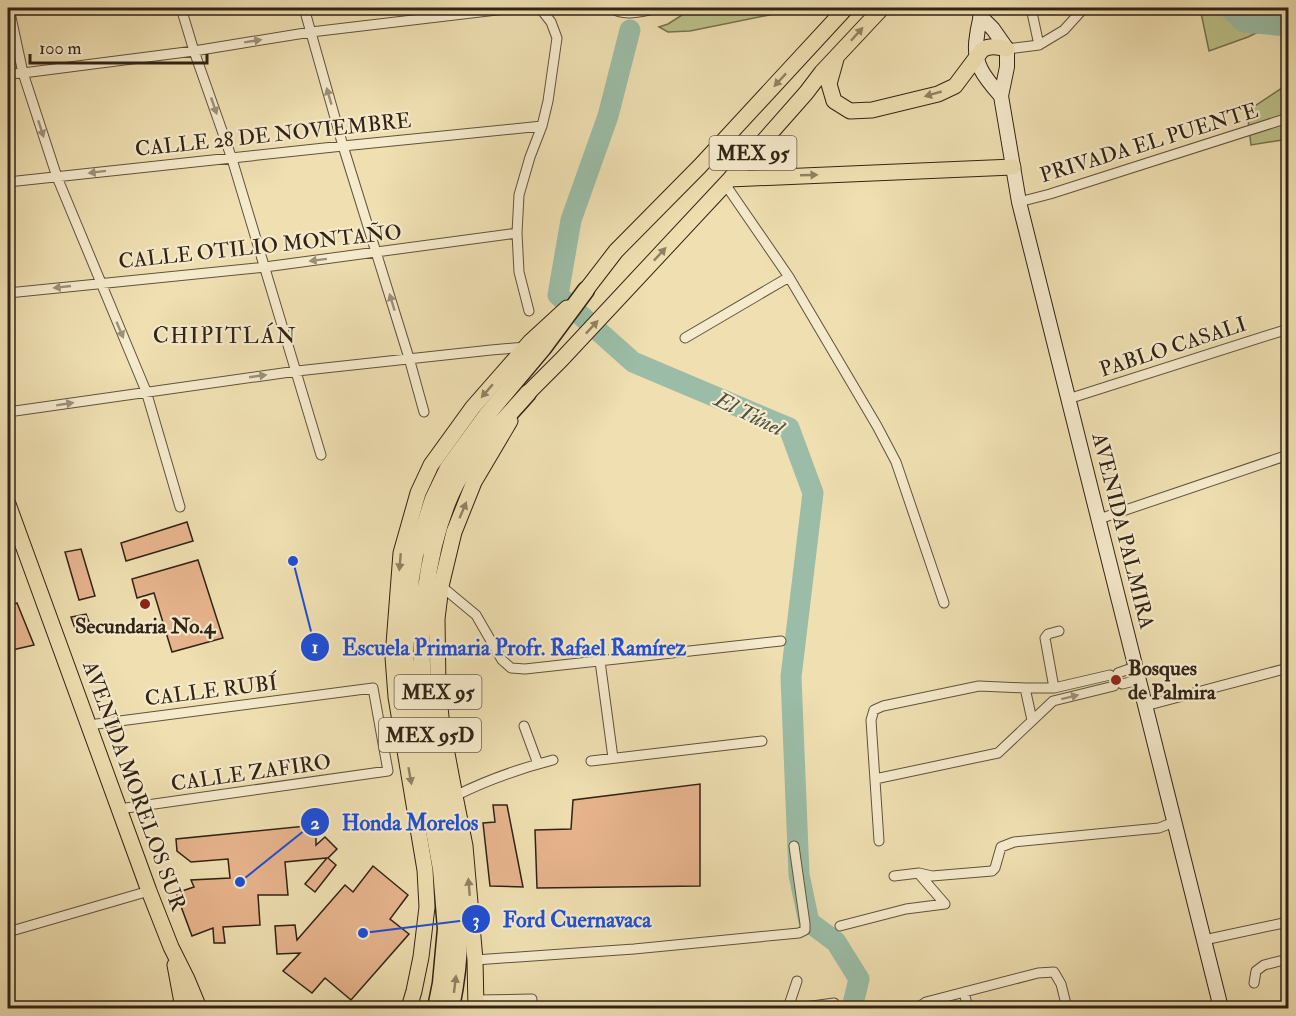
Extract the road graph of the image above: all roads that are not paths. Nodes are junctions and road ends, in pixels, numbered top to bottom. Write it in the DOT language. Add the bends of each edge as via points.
graph roads {
  1 [pos="9,8"];
  2 [pos="181,8"];
  3 [pos="304,8"];
  4 [pos="514,8"];
  5 [pos="540,8"];
  6 [pos="610,8"];
  7 [pos="661,8"];
  8 [pos="846,8"];
  9 [pos="882,8"];
  10 [pos="1031,8"];
  11 [pos="1084,8"];
  12 [pos="980,12"];
  13 [pos="311,32"];
  14 [pos="1039,45"];
  15 [pos="1007,49"];
  16 [pos="194,51"];
  17 [pos="837,56"];
  18 [pos="976,58"];
  19 [pos="23,73"];
  20 [pos="8,74"];
  21 [pos="1001,96"];
  22 [pos="1288,118"];
  23 [pos="542,126"];
  24 [pos="343,146"];
  25 [pos="232,159"];
  26 [pos="1013,167"];
  27 [pos="57,177"];
  28 [pos="8,182"];
  29 [pos="727,182"];
  30 [pos="1019,202"];
  31 [pos="517,233"];
  32 [pos="376,252"];
  33 [pos="265,267"];
  34 [pos="789,277"];
  35 [pos="100,283"];
  36 [pos="586,290"];
  37 [pos="8,293"];
  38 [pos="529,311"];
  39 [pos="1288,329"];
  40 [pos="685,338"];
  41 [pos="533,346"];
  42 [pos="410,358"];
  43 [pos="297,371"];
  44 [pos="146,392"];
  45 [pos="528,393"];
  46 [pos="1068,399"];
  47 [pos="8,412"];
  48 [pos="424,412"];
  49 [pos="321,455"];
  50 [pos="1288,455"];
  51 [pos="8,504"];
  52 [pos="180,507"];
  53 [pos="1099,519"];
  54 [pos="441,586"];
  55 [pos="944,603"];
  56 [pos="1059,631"];
  57 [pos="781,641"];
  58 [pos="600,661"];
  59 [pos="1288,668"];
  60 [pos="1137,673"];
  61 [pos="1025,688"];
  62 [pos="1054,688"];
  63 [pos="1145,706"];
  64 [pos="1032,720"];
  65 [pos="89,725"];
  66 [pos="524,726"];
  67 [pos="762,741"];
  68 [pos="613,758"];
  69 [pos="553,759"];
  70 [pos="591,761"];
  71 [pos="538,764"];
  72 [pos="388,771"];
  73 [pos="875,778"];
  74 [pos="455,796"];
  75 [pos="119,809"];
  76 [pos="1174,822"];
  77 [pos="879,841"];
  78 [pos="795,846"];
  79 [pos="919,873"];
  80 [pos="894,876"];
  81 [pos="449,890"];
  82 [pos="149,891"];
  83 [pos="1288,922"];
  84 [pos="840,926"];
  85 [pos="8,932"];
  86 [pos="1204,940"];
  87 [pos="171,947"];
  88 [pos="1288,959"];
  89 [pos="475,960"];
  90 [pos="797,981"];
  91 [pos="1254,983"];
  92 [pos="964,992"];
  93 [pos="532,999"];
  94 [pos="834,1003"];
  95 [pos="476,1004"];
  96 [pos="183,1008"];
  97 [pos="200,1008"];
  98 [pos="410,1008"];
  99 [pos="436,1008"];
  100 [pos="451,1008"];
  101 [pos="788,1008"];
  102 [pos="798,1008"];
  103 [pos="917,1008"];
  104 [pos="968,1008"];
  105 [pos="1067,1008"];
  106 [pos="1221,1008"];
  1 -- 19 [label="street"];
  2 -- 16 [label="street"];
  3 -- 13 [label="street"];
  4 -- 13 [label="street"];
  5 -- 23 [label="street" via="557,38"];
  6 -- 7 [label="street" via="627,14"];
  8 -- 36 [label="main road, MEX 95, one-way" via="616,251"];
  17 -- 9 [label="main road, MEX 95, one-way"];
  10 -- 14 [label="street"];
  11 -- 14 [label="street" via="1064,30"];
  12 -- 15 [label="main road"];
  12 -- 18 [label="main road"];
  16 -- 13 [label="street, one-way"];
  24 -- 13 [label="street, one-way"];
  14 -- 15 [label="street"];
  15 -- 18 [label="main road" via="986,47"];
  15 -- 21 [label="main road, AVENIDA PALMIRA"];
  16 -- 19 [label="street"];
  16 -- 25 [label="street, one-way"];
  18 -- 17 [label="main road, one-way" via="955,86 938,94 872,110 849,111 834,101 829,84"];
  17 -- 29 [label="main road, MEX 95"];
  18 -- 21 [label="main road, AVENIDA PALMIRA"];
  19 -- 20 [label="street"];
  19 -- 27 [label="street, one-way"];
  21 -- 26 [label="main road, AVENIDA PALMIRA"];
  22 -- 30 [label="street, PRIVADA EL PUENTE"];
  23 -- 24 [label="street, CALLE 28 DE NOVIEMBRE"];
  23 -- 31 [label="street" via="519,195"];
  24 -- 25 [label="street, CALLE 28 DE NOVIEMBRE"];
  24 -- 32 [label="street"];
  25 -- 27 [label="street, CALLE 28 DE NOVIEMBRE, one-way"];
  25 -- 33 [label="street"];
  29 -- 26 [label="main road, one-way"];
  26 -- 30 [label="main road, AVENIDA PALMIRA"];
  27 -- 28 [label="street, CALLE 28 DE NOVIEMBRE"];
  27 -- 35 [label="street"];
  29 -- 34 [label="street"];
  45 -- 29 [label="main road, MEX 95, one-way"];
  30 -- 46 [label="main road, AVENIDA PALMIRA"];
  31 -- 32 [label="street, CALLE OTILIO MONTAÑO"];
  31 -- 38 [label="street" via="519,272"];
  32 -- 33 [label="street, CALLE OTILIO MONTAÑO, one-way"];
  42 -- 32 [label="street, one-way"];
  33 -- 35 [label="street, CALLE OTILIO MONTAÑO"];
  33 -- 43 [label="street"];
  34 -- 40 [label="street"];
  34 -- 55 [label="street" via="896,462"];
  35 -- 37 [label="street, CALLE OTILIO MONTAÑO, one-way"];
  35 -- 44 [label="street, one-way"];
  36 -- 41 [label="highway, MEX 95D"];
  39 -- 46 [label="street, PABLO CASALI"];
  41 -- 42 [label="street"];
  41 -- 81 [label="highway, MEX 95D" via="448,468 415,555 405,653 409,693"];
  41 -- 98 [label="main road, MEX 95, one-way" via="473,407 431,465 400,553 393,657 396,697 425,870 427,907"];
  42 -- 43 [label="street"];
  42 -- 48 [label="street"];
  44 -- 43 [label="street, one-way"];
  43 -- 49 [label="street"];
  47 -- 44 [label="street, one-way"];
  44 -- 52 [label="street"];
  54 -- 45 [label="main road, MEX 95, one-way" via="454,532 474,482"];
  45 -- 81 [label="highway, MEX 95D" via="458,481 440,525 427,578 422,647 424,692 448,834"];
  46 -- 53 [label="main road, AVENIDA PALMIRA"];
  50 -- 53 [label="street"];
  51 -- 65 [label="main road, AVENIDA MORELOS SUR"];
  53 -- 60 [label="main road, AVENIDA PALMIRA"];
  54 -- 58 [label="street" via="476,615 502,660 512,668"];
  54 -- 74 [label="main road, MEX 95" via="437,619 438,687"];
  56 -- 62 [label="street" via="1044,638"];
  57 -- 58 [label="street"];
  58 -- 68 [label="street"];
  59 -- 63 [label="street"];
  60 -- 62 [label="street" via="1114,674"];
  60 -- 63 [label="main road, AVENIDA PALMIRA"];
  64 -- 60 [label="street, one-way" via="1053,702 1118,685"];
  61 -- 62 [label="street"];
  61 -- 64 [label="street"];
  61 -- 73 [label="street" via="979,686 874,710 871,720"];
  63 -- 76 [label="main road, AVENIDA PALMIRA"];
  64 -- 73 [label="street" via="998,753"];
  65 -- 72 [label="street, CALLE RUBÍ" via="373,688"];
  65 -- 75 [label="main road, AVENIDA MORELOS SUR"];
  66 -- 71 [label="street"];
  67 -- 68 [label="street"];
  68 -- 70 [label="street"];
  69 -- 71 [label="street"];
  71 -- 74 [label="street"];
  72 -- 75 [label="street, CALLE ZAFIRO"];
  73 -- 77 [label="street"];
  89 -- 74 [label="main road, MEX 95, one-way" via="465,846"];
  75 -- 82 [label="main road, AVENIDA MORELOS SUR"];
  76 -- 79 [label="street" via="1159,828 1014,842 1001,848 992,871 932,876"];
  76 -- 86 [label="main road, AVENIDA PALMIRA"];
  78 -- 89 [label="street" via="805,924 805,930 799,933"];
  79 -- 80 [label="street"];
  79 -- 84 [label="street" via="945,904 906,909"];
  81 -- 99 [label="highway, MEX 95D"];
  100 -- 81 [label="highway, MEX 95D, one-way" via="459,929"];
  82 -- 85 [label="street"];
  82 -- 87 [label="main road, AVENIDA MORELOS SUR"];
  83 -- 86 [label="street"];
  86 -- 106 [label="main road, AVENIDA PALMIRA"];
  87 -- 96 [label="main road"];
  87 -- 97 [label="main road"];
  88 -- 91 [label="street" via="1264,965 1256,971"];
  89 -- 95 [label="main road, MEX 95"];
  90 -- 101 [label="street"];
  92 -- 103 [label="street"];
  92 -- 104 [label="street"];
  92 -- 105 [label="street" via="1054,972"];
  93 -- 95 [label="street"];
  94 -- 102 [label="street"];
}
